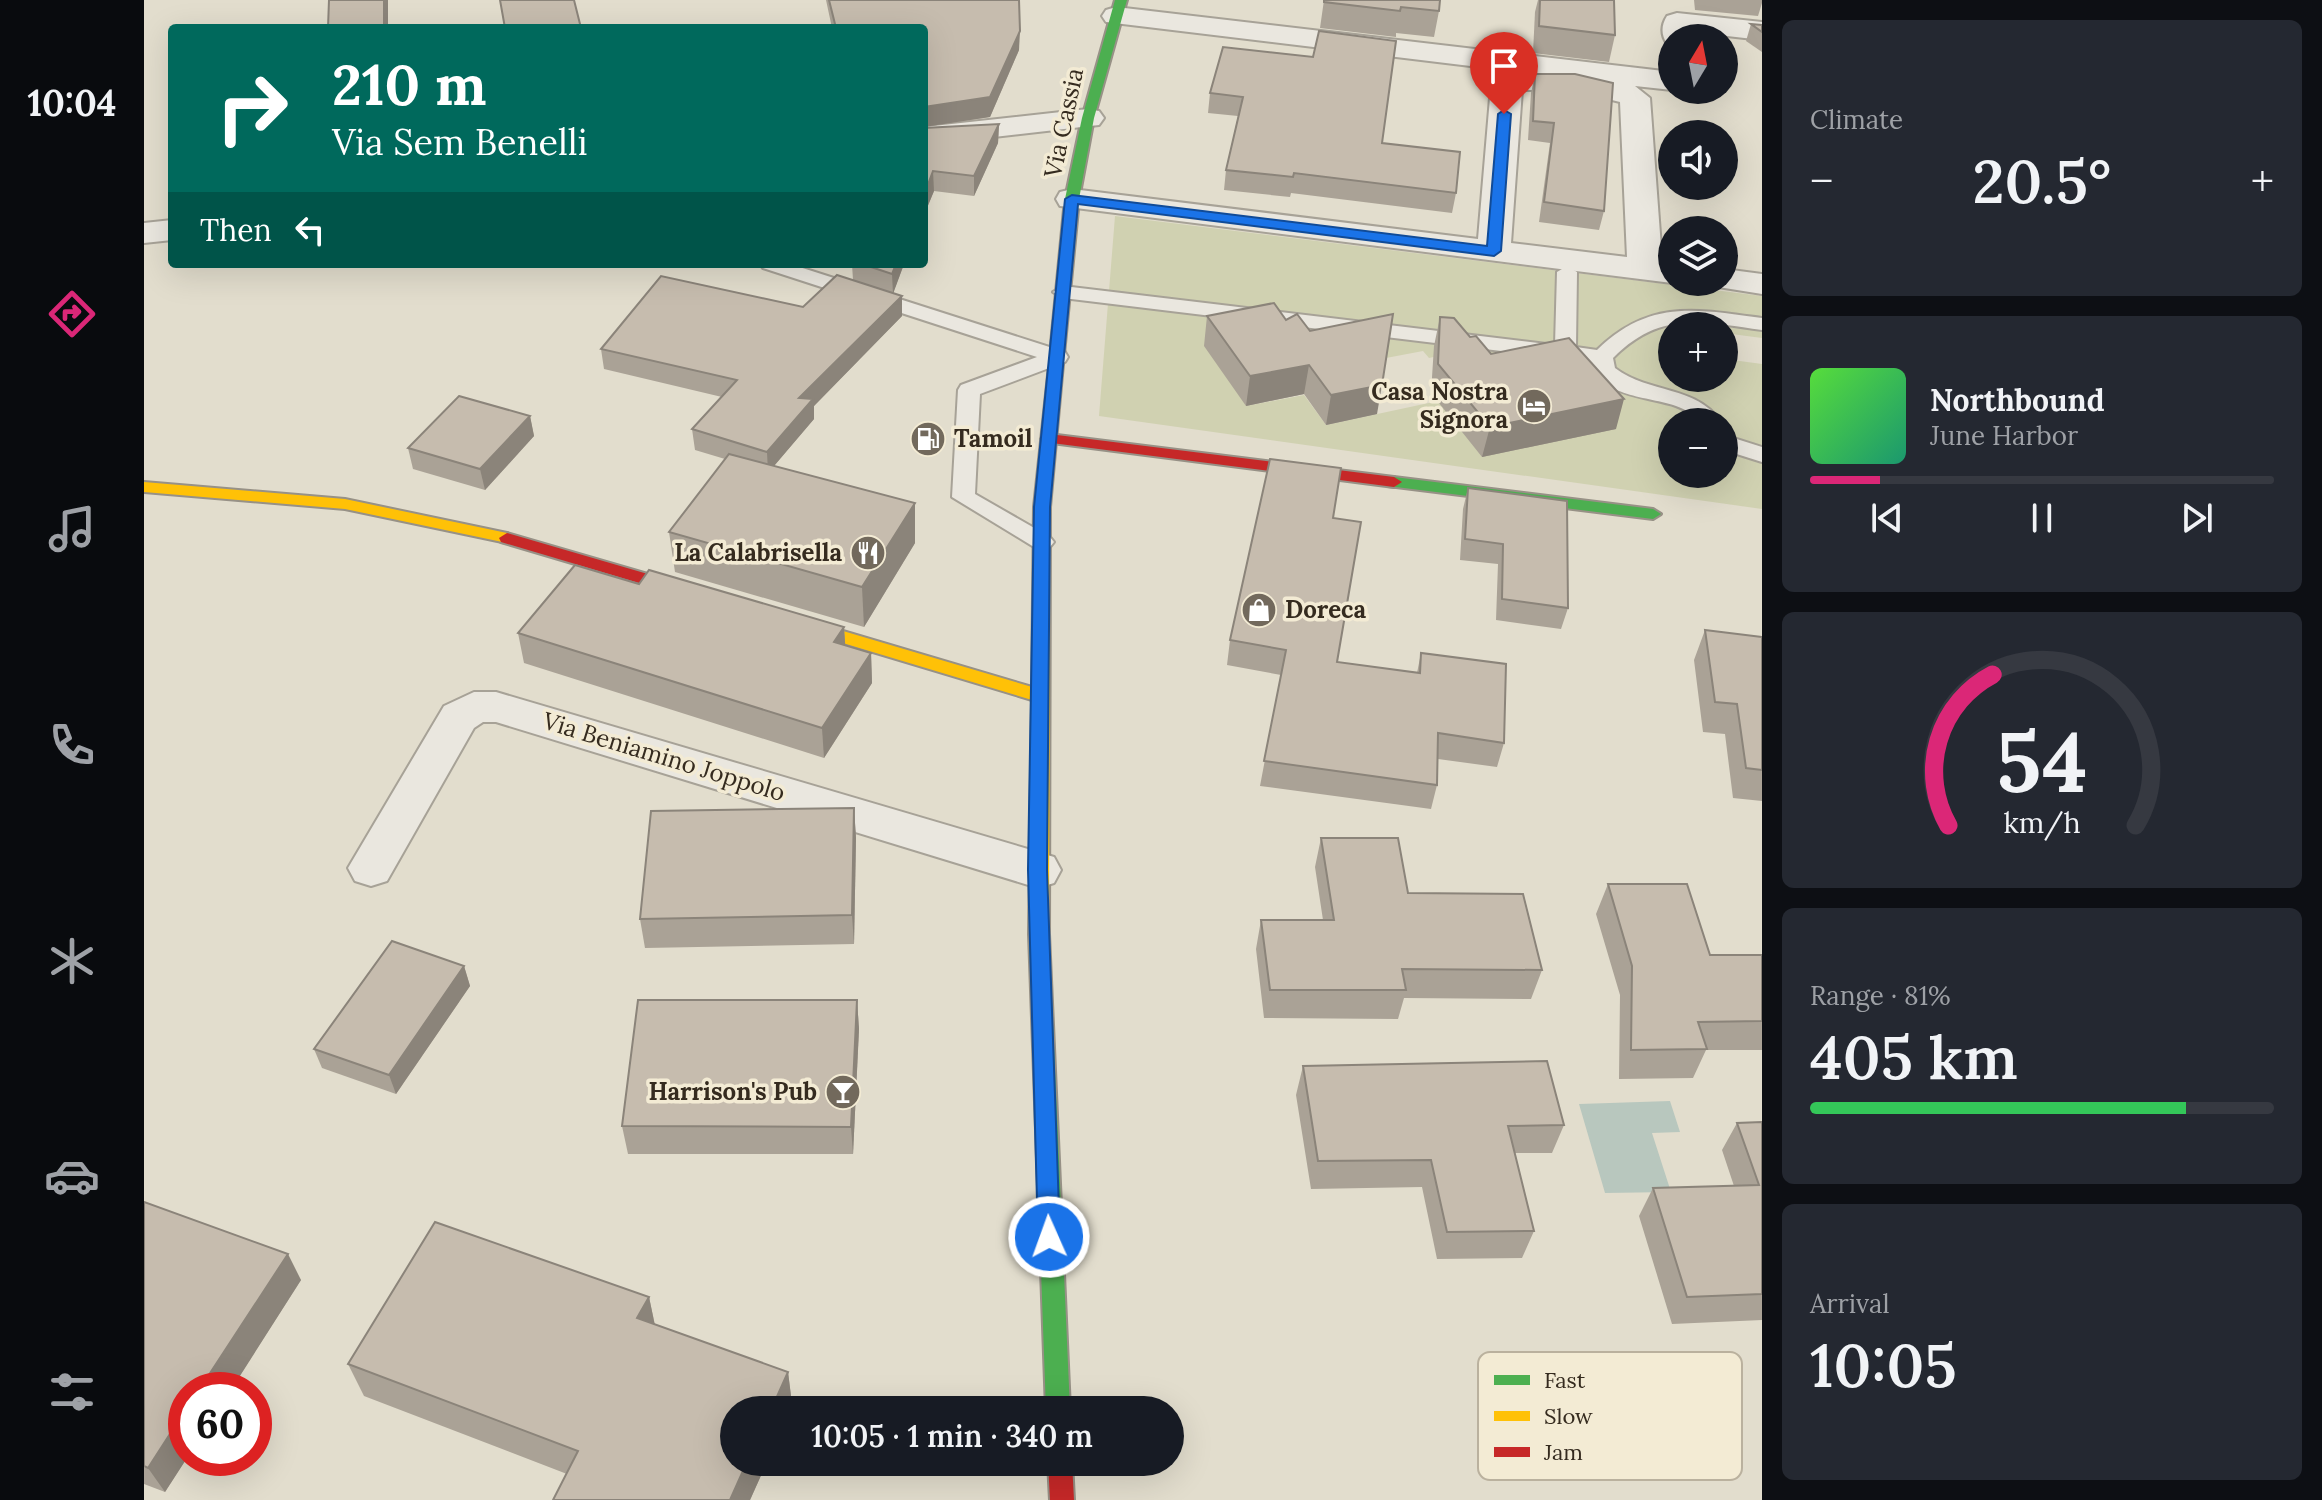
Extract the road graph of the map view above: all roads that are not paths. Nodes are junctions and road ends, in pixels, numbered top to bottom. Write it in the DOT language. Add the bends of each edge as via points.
graph roads {
  1 [pos="1119,8"];
  2 [pos="1677,24"];
  3 [pos="1696,24"];
  4 [pos="1738,28"];
  5 [pos="1762,31"];
  6 [pos="1658,79"];
  7 [pos="1088,118"];
  8 [pos="928,136"];
  9 [pos="1072,199"];
  10 [pos="168,230"];
  11 [pos="144,233"];
  12 [pos="1494,251"];
  13 [pos="782,268"];
  14 [pos="1658,271"];
  15 [pos="1567,272"];
  16 [pos="1738,281"];
  17 [pos="1762,284"];
  18 [pos="1063,292"];
  19 [pos="1762,324"];
  20 [pos="1565,353"];
  21 [pos="1057,357"];
  22 [pos="1602,357"];
  23 [pos="1701,408"];
  24 [pos="1049,439"];
  25 [pos="1738,447"];
  26 [pos="1762,455"];
  27 [pos="144,487"];
  28 [pos="1653,514"];
  29 [pos="1042,542"];
  30 [pos="724,602"];
  31 [pos="769,615"];
  32 [pos="1040,696"];
  33 [pos="371,868"];
  34 [pos="1038,870"];
  35 [pos="1057,1396"];
  36 [pos="1061,1476"];
  37 [pos="1062,1500"];
  1 -- 6 [label="street"];
  1 -- 7 [label="main road, Via Cassia"];
  2 -- 3 [label="street"];
  4 -- 5 [label="street"];
  7 -- 8 [label="street"];
  7 -- 9 [label="main road, Via Cassia"];
  9 -- 12 [label="street"];
  9 -- 18 [label="main road, Via Cassia"];
  10 -- 11 [label="street"];
  12 -- 14 [label="street"];
  12 -- 14 [label="street" via="1506,86 1532,78 1611,87 1635,98"];
  13 -- 21 [label="lane"];
  15 -- 20 [label="lane"];
  16 -- 17 [label="street"];
  18 -- 20 [label="lane"];
  18 -- 21 [label="main road, Via Cassia"];
  19 -- 22 [label="lane" via="1698,317 1648,320 1620,336"];
  20 -- 22 [label="lane"];
  21 -- 24 [label="main road, Via Cassia"];
  21 -- 29 [label="lane" via="969,390 963,497"];
  22 -- 23 [label="lane" via="1605,371 1627,386"];
  24 -- 28 [label="main road"];
  24 -- 29 [label="main road, Via Cassia"];
  25 -- 26 [label="lane"];
  27 -- 30 [label="main road" via="344,504 400,514 559,553"];
  29 -- 32 [label="main road, Via Cassia"];
  31 -- 32 [label="main road"];
  32 -- 34 [label="main road, Via Cassia"];
  33 -- 34 [label="street, Via Beniamino Joppolo" via="459,717 474,707 496,707"];
  34 -- 35 [label="main road, Via Cassia"];
  36 -- 37 [label="main road"];
}
